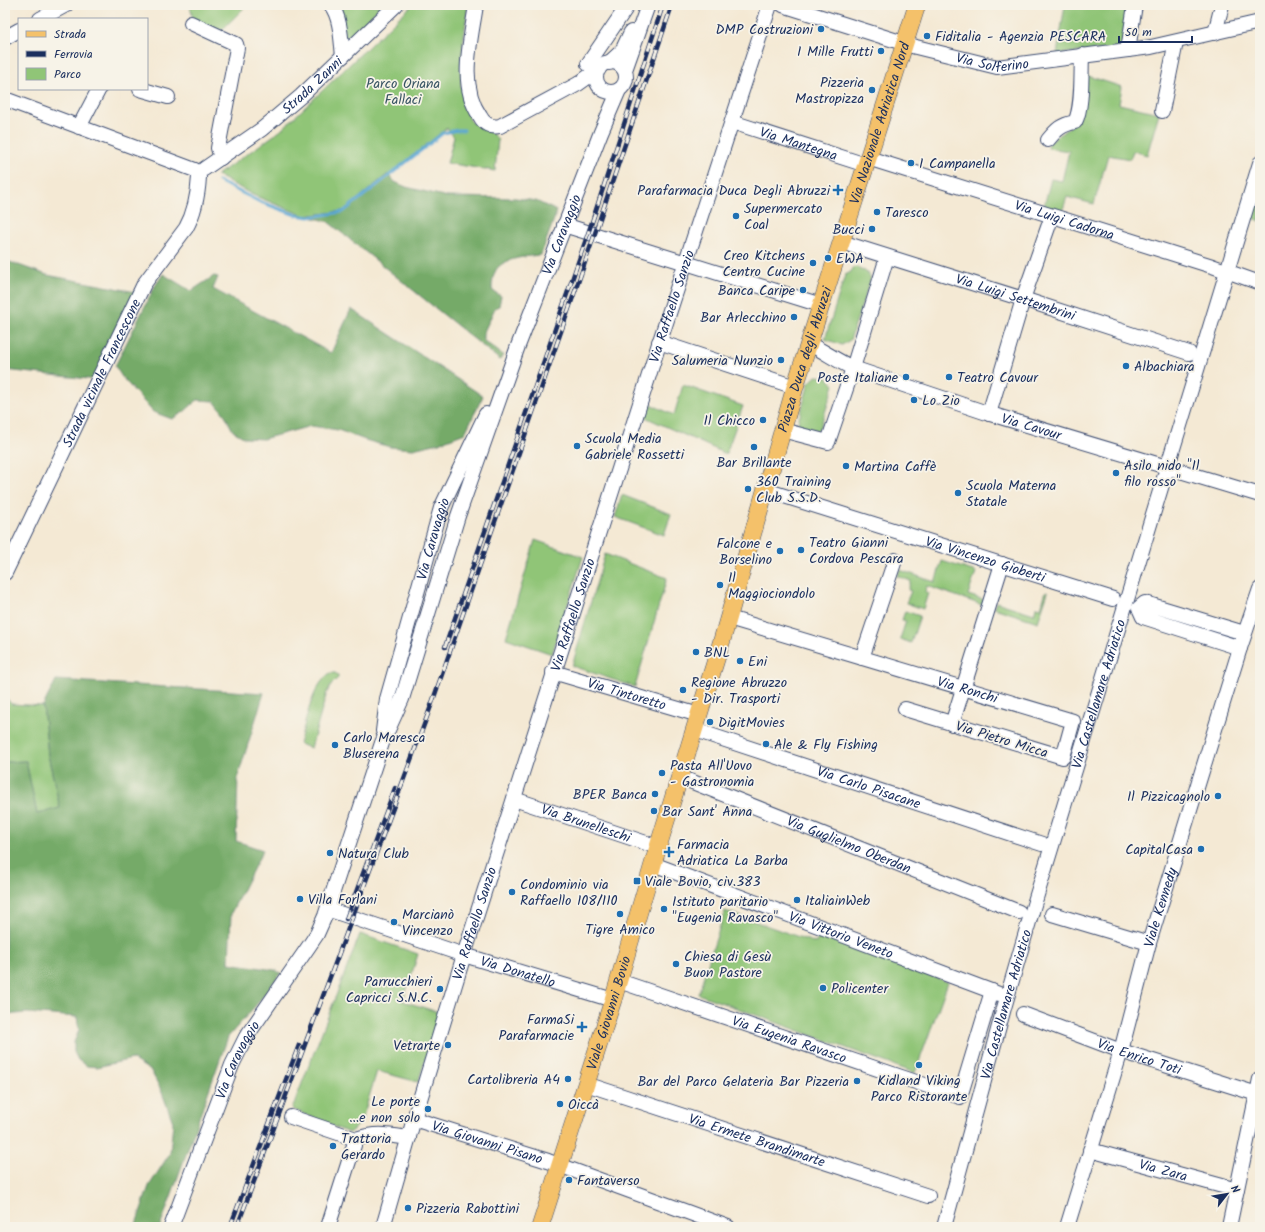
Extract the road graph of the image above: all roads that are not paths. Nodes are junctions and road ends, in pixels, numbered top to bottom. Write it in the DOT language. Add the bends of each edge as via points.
graph roads {
  1 [pos="66,5"];
  2 [pos="331,5"];
  3 [pos="396,5"];
  4 [pos="476,5"];
  5 [pos="628,5"];
  6 [pos="644,5"];
  7 [pos="648,5"];
  8 [pos="770,5"];
  9 [pos="783,5"];
  10 [pos="917,5"];
  11 [pos="1135,5"];
  12 [pos="1222,5"];
  13 [pos="42,18"];
  14 [pos="1260,22"];
  15 [pos="191,23"];
  16 [pos="18,31"];
  17 [pos="1215,32"];
  18 [pos="5,38"];
  19 [pos="1176,42"];
  20 [pos="905,44"];
  21 [pos="1128,50"];
  22 [pos="343,56"];
  23 [pos="1082,56"];
  24 [pos="599,65"];
  25 [pos="625,70"];
  26 [pos="578,84"];
  27 [pos="600,87"];
  28 [pos="98,90"];
  29 [pos="144,90"];
  30 [pos="619,90"];
  31 [pos="168,97"];
  32 [pos="5,100"];
  33 [pos="1162,110"];
  34 [pos="604,122"];
  35 [pos="732,122"];
  36 [pos="79,127"];
  37 [pos="1048,140"];
  38 [pos="220,158"];
  39 [pos="867,162"];
  40 [pos="1260,163"];
  41 [pos="200,172"];
  42 [pos="1052,216"];
  43 [pos="564,225"];
  44 [pos="841,242"];
  45 [pos="887,257"];
  46 [pos="685,263"];
  47 [pos="1227,272"];
  48 [pos="1260,283"];
  49 [pos="1023,299"];
  50 [pos="821,305"];
  51 [pos="659,342"];
  52 [pos="809,344"];
  53 [pos="518,346"];
  54 [pos="1189,353"];
  55 [pos="853,368"];
  56 [pos="795,387"];
  57 [pos="989,414"];
  58 [pos="782,430"];
  59 [pos="1167,467"];
  60 [pos="766,490"];
  61 [pos="1260,495"];
  62 [pos="895,560"];
  63 [pos="1002,564"];
  64 [pos="5,573"];
  65 [pos="1260,589"];
  66 [pos="1113,599"];
  67 [pos="729,618"];
  68 [pos="1244,633"];
  69 [pos="1240,648"];
  70 [pos="862,658"];
  71 [pos="553,672"];
  72 [pos="963,689"];
  73 [pos="905,709"];
  74 [pos="697,722"];
  75 [pos="1074,722"];
  76 [pos="952,724"];
  77 [pos="382,744"];
  78 [pos="680,777"];
  79 [pos="514,799"];
  80 [pos="1042,844"];
  81 [pos="658,847"];
  82 [pos="653,864"];
  83 [pos="331,909"];
  84 [pos="1019,912"];
  85 [pos="1052,914"];
  86 [pos="1149,943"];
  87 [pos="464,955"];
  88 [pos="619,981"];
  89 [pos="992,991"];
  90 [pos="1007,997"];
  91 [pos="613,1000"];
  92 [pos="1023,1014"];
  93 [pos="1121,1051"];
  94 [pos="1260,1079"];
  95 [pos="586,1084"];
  96 [pos="1257,1094"];
  97 [pos="291,1116"];
  98 [pos="414,1119"];
  99 [pos="409,1138"];
  100 [pos="356,1139"];
  101 [pos="1090,1150"];
  102 [pos="560,1166"];
  103 [pos="1237,1190"];
  104 [pos="928,1196"];
  105 [pos="172,1227"];
  106 [pos="328,1227"];
  107 [pos="383,1227"];
  108 [pos="540,1227"];
  109 [pos="728,1227"];
  110 [pos="944,1227"];
  111 [pos="1067,1227"];
  112 [pos="1229,1227"];
  1 -- 13 [label="street"];
  2 -- 22 [label="street" via="335,10"];
  3 -- 22 [label="street, Strada Zanni"];
  4 -- 26 [label="street" via="468,86 483,122 493,127 500,126"];
  5 -- 24 [label="street"];
  6 -- 24 [label="street" via="622,50"];
  7 -- 25 [label="street"];
  8 -- 35 [label="street, Via Raffaello Sanzio"];
  9 -- 20 [label="street, Via Solferino"];
  10 -- 20 [label="main road, Via Nazionale Adriatica Nord"];
  11 -- 21 [label="street"];
  12 -- 17 [label="street"];
  14 -- 17 [label="street, Via Solferino"];
  15 -- 38 [label="street" via="236,44 237,48 218,148"];
  16 -- 18 [label="street"];
  17 -- 19 [label="street, Via Solferino"];
  19 -- 21 [label="street, Via Solferino"];
  19 -- 33 [label="street"];
  20 -- 23 [label="street, Via Solferino" via="997,67"];
  20 -- 39 [label="main road, Via Nazionale Adriatica Nord"];
  21 -- 23 [label="street, Via Solferino"];
  22 -- 38 [label="street, Strada Zanni" via="262,129"];
  23 -- 37 [label="street" via="1076,122 1056,129"];
  24 -- 25 [label="street" via="618,64"];
  24 -- 26 [label="street"];
  24 -- 27 [label="street" via="596,78"];
  25 -- 30 [label="street" via="626,79"];
  26 -- 27 [label="street" via="592,83"];
  27 -- 30 [label="street" via="611,92"];
  27 -- 34 [label="street, Via Caravaggio" via="605,100"];
  28 -- 36 [label="street"];
  29 -- 31 [label="street"];
  30 -- 34 [label="street, Via Caravaggio"];
  32 -- 36 [label="street"];
  34 -- 43 [label="street, Via Caravaggio"];
  35 -- 39 [label="street, Via Mantegna"];
  35 -- 46 [label="street, Via Raffaello Sanzio"];
  36 -- 41 [label="street"];
  38 -- 41 [label="street, Strada Zanni"];
  39 -- 42 [label="street, Via Luigi Cadorna"];
  39 -- 44 [label="main road, Via Nazionale Adriatica Nord"];
  40 -- 47 [label="street, Via Castellamare Adriatico"];
  41 -- 64 [label="street, Strada vicinale Francescone" via="198,194 190,220 144,284"];
  42 -- 47 [label="street, Via Luigi Cadorna"];
  42 -- 49 [label="street"];
  43 -- 46 [label="street"];
  43 -- 53 [label="street, Via Caravaggio"];
  44 -- 45 [label="street, Via Luigi Settembrini"];
  44 -- 50 [label="main road, Piazza Duca degli Abruzzi"];
  45 -- 49 [label="street, Via Luigi Settembrini"];
  45 -- 55 [label="street, Piazza Duca degli Abruzzi"];
  46 -- 50 [label="street"];
  46 -- 51 [label="street, Via Raffaello Sanzio"];
  47 -- 48 [label="street, Via Luigi Cadorna"];
  47 -- 59 [label="street, Via Castellamare Adriatico"];
  49 -- 54 [label="street, Via Luigi Settembrini"];
  49 -- 57 [label="street"];
  50 -- 52 [label="main road, Piazza Duca degli Abruzzi"];
  51 -- 56 [label="street"];
  51 -- 71 [label="street, Via Raffaello Sanzio"];
  52 -- 55 [label="street, Via Cavour"];
  52 -- 56 [label="main road, Piazza Duca degli Abruzzi"];
  53 -- 77 [label="street, Via Caravaggio" via="458,516 402,699"];
  53 -- 77 [label="street, Via Caravaggio" via="441,508 387,699"];
  55 -- 57 [label="street, Via Cavour"];
  55 -- 58 [label="street, Piazza Duca degli Abruzzi" via="828,442"];
  56 -- 58 [label="main road, Piazza Duca degli Abruzzi"];
  57 -- 59 [label="street, Via Cavour"];
  58 -- 60 [label="main road, Viale Giovanni Bovio"];
  59 -- 61 [label="street, Via Cavour"];
  59 -- 90 [label="street, Via Castellamare Adriatico"];
  60 -- 63 [label="street, Via Vincenzo Gioberti"];
  60 -- 67 [label="main road, Viale Giovanni Bovio"];
  62 -- 70 [label="street"];
  63 -- 66 [label="street, Via Vincenzo Gioberti"];
  63 -- 72 [label="street"];
  65 -- 68 [label="street, Viale Kennedy"];
  67 -- 70 [label="street, Via Ronchi"];
  67 -- 74 [label="main road, Viale Giovanni Bovio"];
  68 -- 69 [label="street, Viale Kennedy"];
  68 -- 69 [label="street" via="1145,603 1139,608 1143,617"];
  69 -- 86 [label="street, Viale Kennedy"];
  70 -- 72 [label="street, Via Ronchi"];
  71 -- 74 [label="street, Via Tintoretto"];
  71 -- 79 [label="street, Via Raffaello Sanzio"];
  72 -- 75 [label="street, Via Ronchi"];
  72 -- 76 [label="street"];
  73 -- 76 [label="street, Via Pietro Micca"];
  74 -- 78 [label="main road, Viale Giovanni Bovio"];
  74 -- 80 [label="street, Via Carlo Pisacane"];
  75 -- 76 [label="street, Via Pietro Micca" via="1063,757"];
  77 -- 83 [label="street, Via Caravaggio"];
  78 -- 81 [label="main road, Viale Giovanni Bovio"];
  78 -- 84 [label="street, Via Guglielmo Oberdan"];
  79 -- 81 [label="street, Via Brunelleschi"];
  79 -- 87 [label="street, Via Raffaello Sanzio"];
  81 -- 82 [label="main road, Viale Giovanni Bovio"];
  82 -- 88 [label="main road, Viale Giovanni Bovio"];
  82 -- 89 [label="street, Via Vittorio Veneto"];
  83 -- 87 [label="street, Via Donatello"];
  83 -- 105 [label="street, Via Caravaggio" via="317,934 246,1037 232,1066"];
  85 -- 86 [label="street"];
  86 -- 93 [label="street, Viale Kennedy"];
  87 -- 91 [label="street, Via Donatello"];
  87 -- 98 [label="street, Via Raffaello Sanzio"];
  88 -- 89 [label="street, Via Eugenia Ravasco" via="960,1097"];
  88 -- 91 [label="main road, Viale Giovanni Bovio"];
  89 -- 90 [label="street, Via Vittorio Veneto"];
  90 -- 110 [label="street, Via Castellamare Adriatico"];
  91 -- 95 [label="main road, Viale Giovanni Bovio"];
  92 -- 93 [label="street, Via Enrico Toti"];
  93 -- 96 [label="street, Via Enrico Toti"];
  93 -- 101 [label="street, Viale Kennedy"];
  94 -- 96 [label="street"];
  95 -- 102 [label="main road, Viale Giovanni Bovio"];
  95 -- 104 [label="street, Via Ermete Brandimarte"];
  96 -- 103 [label="street"];
  97 -- 100 [label="street"];
  98 -- 99 [label="street, Via Raffaello Sanzio"];
  98 -- 102 [label="street, Via Giovanni Pisano"];
  99 -- 100 [label="street" via="377,1134"];
  99 -- 107 [label="street, Via Raffaello Sanzio"];
  100 -- 106 [label="street"];
  101 -- 103 [label="street, Via Zara"];
  101 -- 111 [label="street, Viale Kennedy"];
  102 -- 108 [label="main road, Viale Giovanni Bovio"];
  102 -- 109 [label="street, Via Giovanni Pisano"];
  103 -- 112 [label="street"];
}
